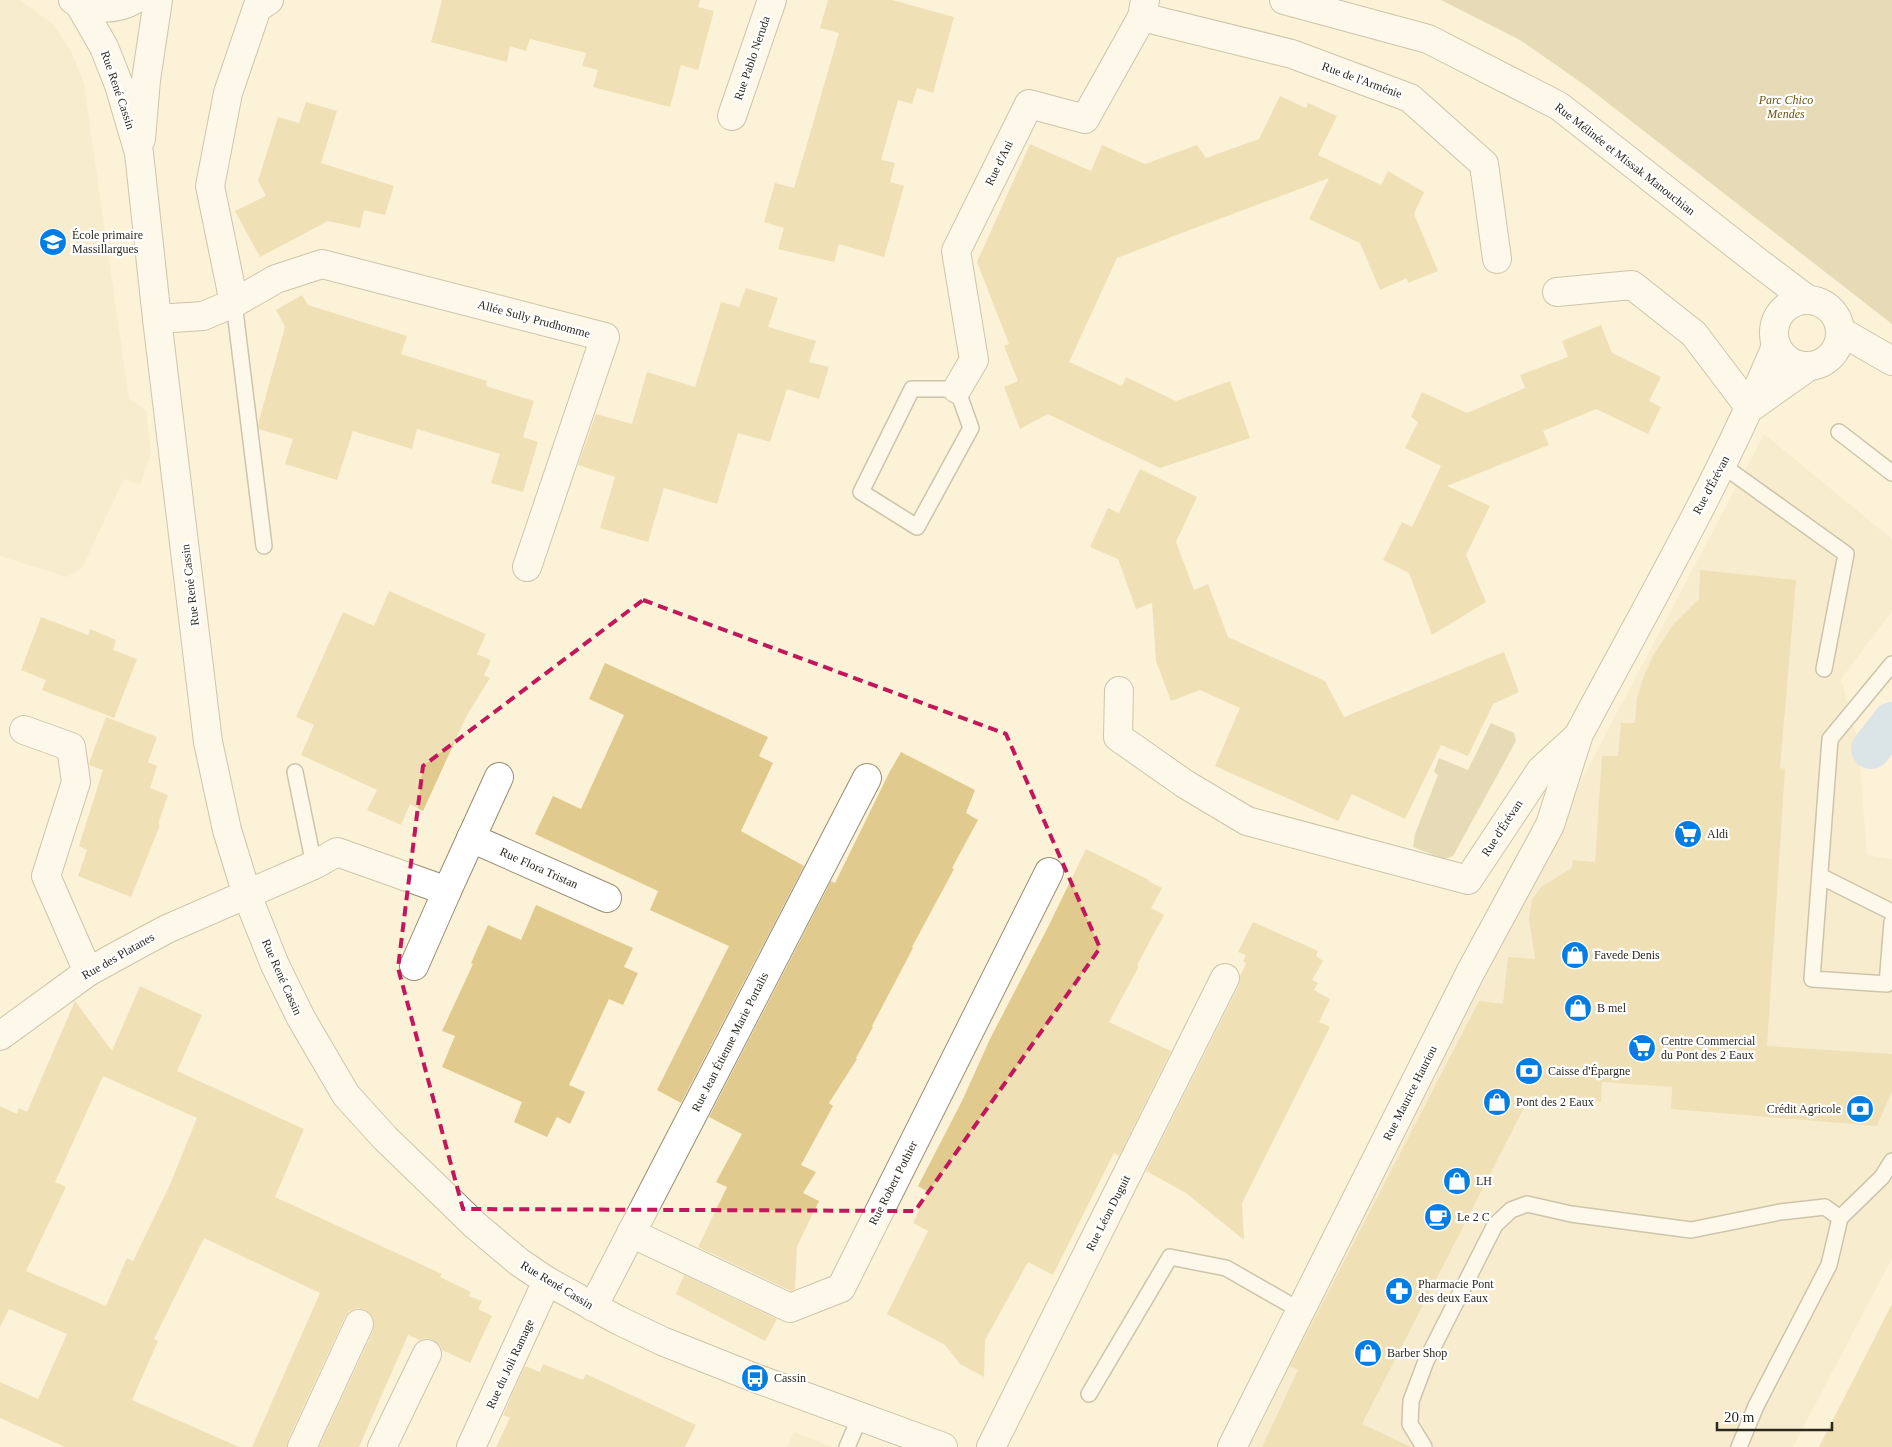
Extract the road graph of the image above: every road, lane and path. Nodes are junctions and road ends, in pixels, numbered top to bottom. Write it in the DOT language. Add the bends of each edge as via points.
graph roads {
  1 [pos="134,0"];
  2 [pos="158,0"];
  3 [pos="269,0"];
  4 [pos="772,0"];
  5 [pos="1284,0"];
  6 [pos="76,1"];
  7 [pos="1143,8"];
  8 [pos="732,116"];
  9 [pos="139,153"];
  10 [pos="1497,259"];
  11 [pos="1759,263"];
  12 [pos="1557,292"];
  13 [pos="1808,300"];
  14 [pos="234,303"];
  15 [pos="1779,315"];
  16 [pos="157,319"];
  17 [pos="1837,342"];
  18 [pos="1776,346"];
  19 [pos="1892,362"];
  20 [pos="1808,367"];
  21 [pos="957,389"];
  22 [pos="1750,408"];
  23 [pos="1839,432"];
  24 [pos="1722,465"];
  25 [pos="1892,473"];
  26 [pos="264,546"];
  27 [pos="527,567"];
  28 [pos="1892,664"];
  29 [pos="1824,669"];
  30 [pos="1119,691"];
  31 [pos="24,730"];
  32 [pos="1578,736"];
  33 [pos="295,772"];
  34 [pos="499,776"];
  35 [pos="867,778"];
  36 [pos="471,838"];
  37 [pos="314,864"];
  38 [pos="1049,872"];
  39 [pos="1820,876"];
  40 [pos="447,891"];
  41 [pos="247,895"];
  42 [pos="607,898"];
  43 [pos="1892,912"];
  44 [pos="1892,922"];
  45 [pos="414,966"];
  46 [pos="88,972"];
  47 [pos="1225,978"];
  48 [pos="1890,985"];
  49 [pos="0,1036"];
  50 [pos="1892,1161"];
  51 [pos="1840,1218"];
  52 [pos="631,1233"];
  53 [pos="547,1281"];
  54 [pos="593,1307"];
  55 [pos="1301,1311"];
  56 [pos="359,1324"];
  57 [pos="426,1354"];
  58 [pos="1089,1394"];
  59 [pos="860,1417"];
  60 [pos="302,1447"];
  61 [pos="382,1447"];
  62 [pos="471,1447"];
  63 [pos="847,1447"];
  64 [pos="943,1447"];
  65 [pos="991,1447"];
  66 [pos="1232,1447"];
  67 [pos="1424,1447"];
  68 [pos="1740,1447"];
  1 -- 6 [label="street" via="125,5 100,8"];
  2 -- 9 [label="street, Rue René Cassin"];
  3 -- 14 [label="street" via="257,8 228,94 210,186"];
  4 -- 8 [label="street, Rue Pablo Neruda"];
  5 -- 11 [label="street, Rue Mélinée et Missak Manouchian" via="1428,39 1559,106"];
  6 -- 9 [label="street, Rue René Cassin" via="104,47"];
  7 -- 10 [label="street, Rue de l'Arménie" via="1292,54 1410,98 1484,164"];
  7 -- 21 [label="street, Rue d'Ani" via="1085,119 1029,104 956,251 974,360"];
  9 -- 16 [label="street, Rue René Cassin"];
  11 -- 13 [label="street, Rue Mélinée et Missak Manouchian"];
  11 -- 15 [label="street"];
  12 -- 22 [label="street" via="1632,286 1694,334"];
  13 -- 15 [label="street" via="1786,306"];
  13 -- 17 [label="street" via="1820,302 1837,319"];
  14 -- 16 [label="street, Allée Sully Prudhomme" via="203,316"];
  14 -- 26 [label="lane"];
  14 -- 27 [label="street, Allée Sully Prudhomme" via="276,279 322,264 605,337"];
  15 -- 18 [label="street" via="1775,325"];
  16 -- 41 [label="street, Rue René Cassin" via="208,742 227,830"];
  17 -- 19 [label="street"];
  17 -- 20 [label="street" via="1818,365"];
  18 -- 20 [label="street" via="1784,358 1795,365"];
  18 -- 22 [label="street, Rue d'Érévan"];
  20 -- 22 [label="street, Rue d'Érévan"];
  21 -- 21 [label="lane" via="912,389 861,492 917,527 971,428"];
  22 -- 24 [label="street, Rue d'Érévan"];
  23 -- 25 [label="lane"];
  24 -- 29 [label="lane" via="1846,554"];
  24 -- 32 [label="street, Rue d'Érévan"];
  28 -- 39 [label="lane" via="1830,740"];
  30 -- 32 [label="street, Rue d'Érévan" via="1118,737 1185,784 1247,821 1468,880 1540,770"];
  31 -- 46 [label="street" via="71,747 76,782 46,876"];
  32 -- 55 [label="street, Rue Maurice Hauriou" via="1550,825 1470,973"];
  33 -- 37 [label="lane"];
  34 -- 36 [label="street"];
  35 -- 52 [label="street, Rue Jean Étienne Marie Portalis"];
  36 -- 40 [label="street"];
  36 -- 42 [label="street, Rue Flora Tristan"];
  37 -- 40 [label="street" via="337,852"];
  37 -- 41 [label="street"];
  38 -- 52 [label="street, Rue Robert Pothier" via="841,1288 790,1308"];
  39 -- 43 [label="lane"];
  39 -- 48 [label="lane" via="1812,979"];
  40 -- 45 [label="street"];
  41 -- 46 [label="street, Rue des Platanes" via="167,929"];
  41 -- 53 [label="street, Rue René Cassin" via="275,965 301,1018 346,1094 385,1138 475,1225"];
  44 -- 48 [label="lane"];
  46 -- 49 [label="street, Rue des Platanes"];
  47 -- 65 [label="street, Rue Léon Duguit"];
  50 -- 51 [label="lane" via="1882,1177"];
  51 -- 67 [label="lane" via="1824,1207 1780,1212 1691,1230 1571,1214 1527,1204 1511,1210 1495,1225 1422,1369 1411,1401 1410,1424"];
  51 -- 68 [label="lane" via="1829,1265 1756,1406"];
  52 -- 54 [label="street, Rue Jean Étienne Marie Portalis"];
  53 -- 54 [label="street, Rue René Cassin"];
  53 -- 62 [label="street, Rue du Joli Ramage"];
  54 -- 59 [label="street, Rue René Cassin" via="662,1341"];
  55 -- 58 [label="lane" via="1226,1268 1170,1257"];
  55 -- 66 [label="street, Rue Maurice Hauriou"];
  56 -- 60 [label="street"];
  57 -- 61 [label="street"];
  59 -- 63 [label="lane"];
  59 -- 64 [label="street, Rue René Cassin"];
}
